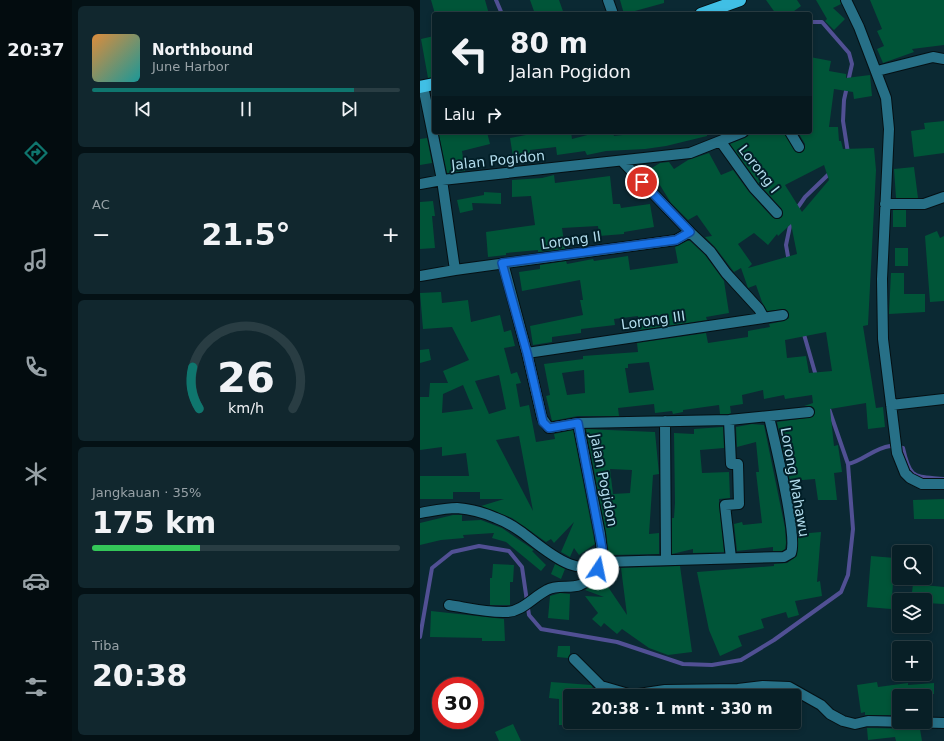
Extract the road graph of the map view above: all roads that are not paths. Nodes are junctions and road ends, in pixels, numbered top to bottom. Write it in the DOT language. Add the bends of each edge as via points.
graph roads {
  1 [pos="608,0"];
  2 [pos="740,0"];
  3 [pos="846,0"];
  4 [pos="612,12"];
  5 [pos="707,12"];
  6 [pos="944,59"];
  7 [pos="877,71"];
  8 [pos="426,86"];
  9 [pos="432,121"];
  10 [pos="434,134"];
  11 [pos="739,134"];
  12 [pos="791,134"];
  13 [pos="721,142"];
  14 [pos="799,147"];
  15 [pos="623,162"];
  16 [pos="442,180"];
  17 [pos="420,184"];
  18 [pos="944,198"];
  19 [pos="885,204"];
  20 [pos="777,213"];
  21 [pos="690,232"];
  22 [pos="502,263"];
  23 [pos="454,270"];
  24 [pos="420,276"];
  25 [pos="783,315"];
  26 [pos="764,318"];
  27 [pos="527,353"];
  28 [pos="944,398"];
  29 [pos="891,405"];
  30 [pos="809,412"];
  31 [pos="769,417"];
  32 [pos="729,420"];
  33 [pos="665,421"];
  34 [pos="578,423"];
  35 [pos="944,484"];
  36 [pos="420,513"];
  37 [pos="599,556"];
  38 [pos="731,558"];
  39 [pos="666,559"];
  40 [pos="449,606"];
  41 [pos="574,660"];
  42 [pos="944,723"];
  1 -- 4 [label="street"];
  2 -- 5 [label="highway"];
  3 -- 7 [label="street"];
  6 -- 7 [label="street" via="919,59"];
  7 -- 19 [label="street" via="886,98 889,128"];
  8 -- 9 [label="street, Jalan Pogidon"];
  10 -- 16 [label="street, Jalan Pogidon"];
  11 -- 13 [label="street, Jalan Pogidon"];
  12 -- 14 [label="street"];
  13 -- 15 [label="street, Jalan Pogidon" via="690,153"];
  13 -- 20 [label="street, Lorong I" via="754,188"];
  15 -- 16 [label="street, Jalan Pogidon"];
  15 -- 21 [label="street"];
  16 -- 17 [label="street, Jalan Pogidon"];
  16 -- 23 [label="street"];
  18 -- 19 [label="street" via="924,204"];
  19 -- 29 [label="street" via="883,340"];
  21 -- 22 [label="street, Lorong II" via="676,240"];
  21 -- 26 [label="street" via="710,251"];
  22 -- 23 [label="street, Lorong II"];
  22 -- 27 [label="street, Jalan Pogidon"];
  23 -- 24 [label="street, Lorong II"];
  25 -- 26 [label="street, Lorong III"];
  26 -- 27 [label="street, Lorong III"];
  27 -- 34 [label="street, Jalan Pogidon" via="545,425 554,428"];
  28 -- 29 [label="street"];
  29 -- 35 [label="street" via="897,453 905,473 922,484"];
  30 -- 31 [label="street"];
  31 -- 32 [label="street"];
  31 -- 38 [label="street, Lorong Mahawu" via="788,506 792,550 784,557"];
  32 -- 33 [label="street"];
  32 -- 38 [label="street" via="731,464 738,464 739,504 725,505"];
  33 -- 34 [label="street"];
  33 -- 39 [label="street"];
  34 -- 37 [label="street, Jalan Pogidon" via="600,534"];
  36 -- 37 [label="street" via="457,508 496,518 520,531 552,556 575,567 582,568"];
  37 -- 39 [label="street, Lorong Mahawu" via="603,562"];
  37 -- 40 [label="street" via="597,571 584,583 549,589 523,606 507,612"];
  38 -- 39 [label="street, Lorong Mahawu"];
  41 -- 42 [label="street" via="601,686 632,695 665,690 789,687 820,705 830,714 849,722"];
}
